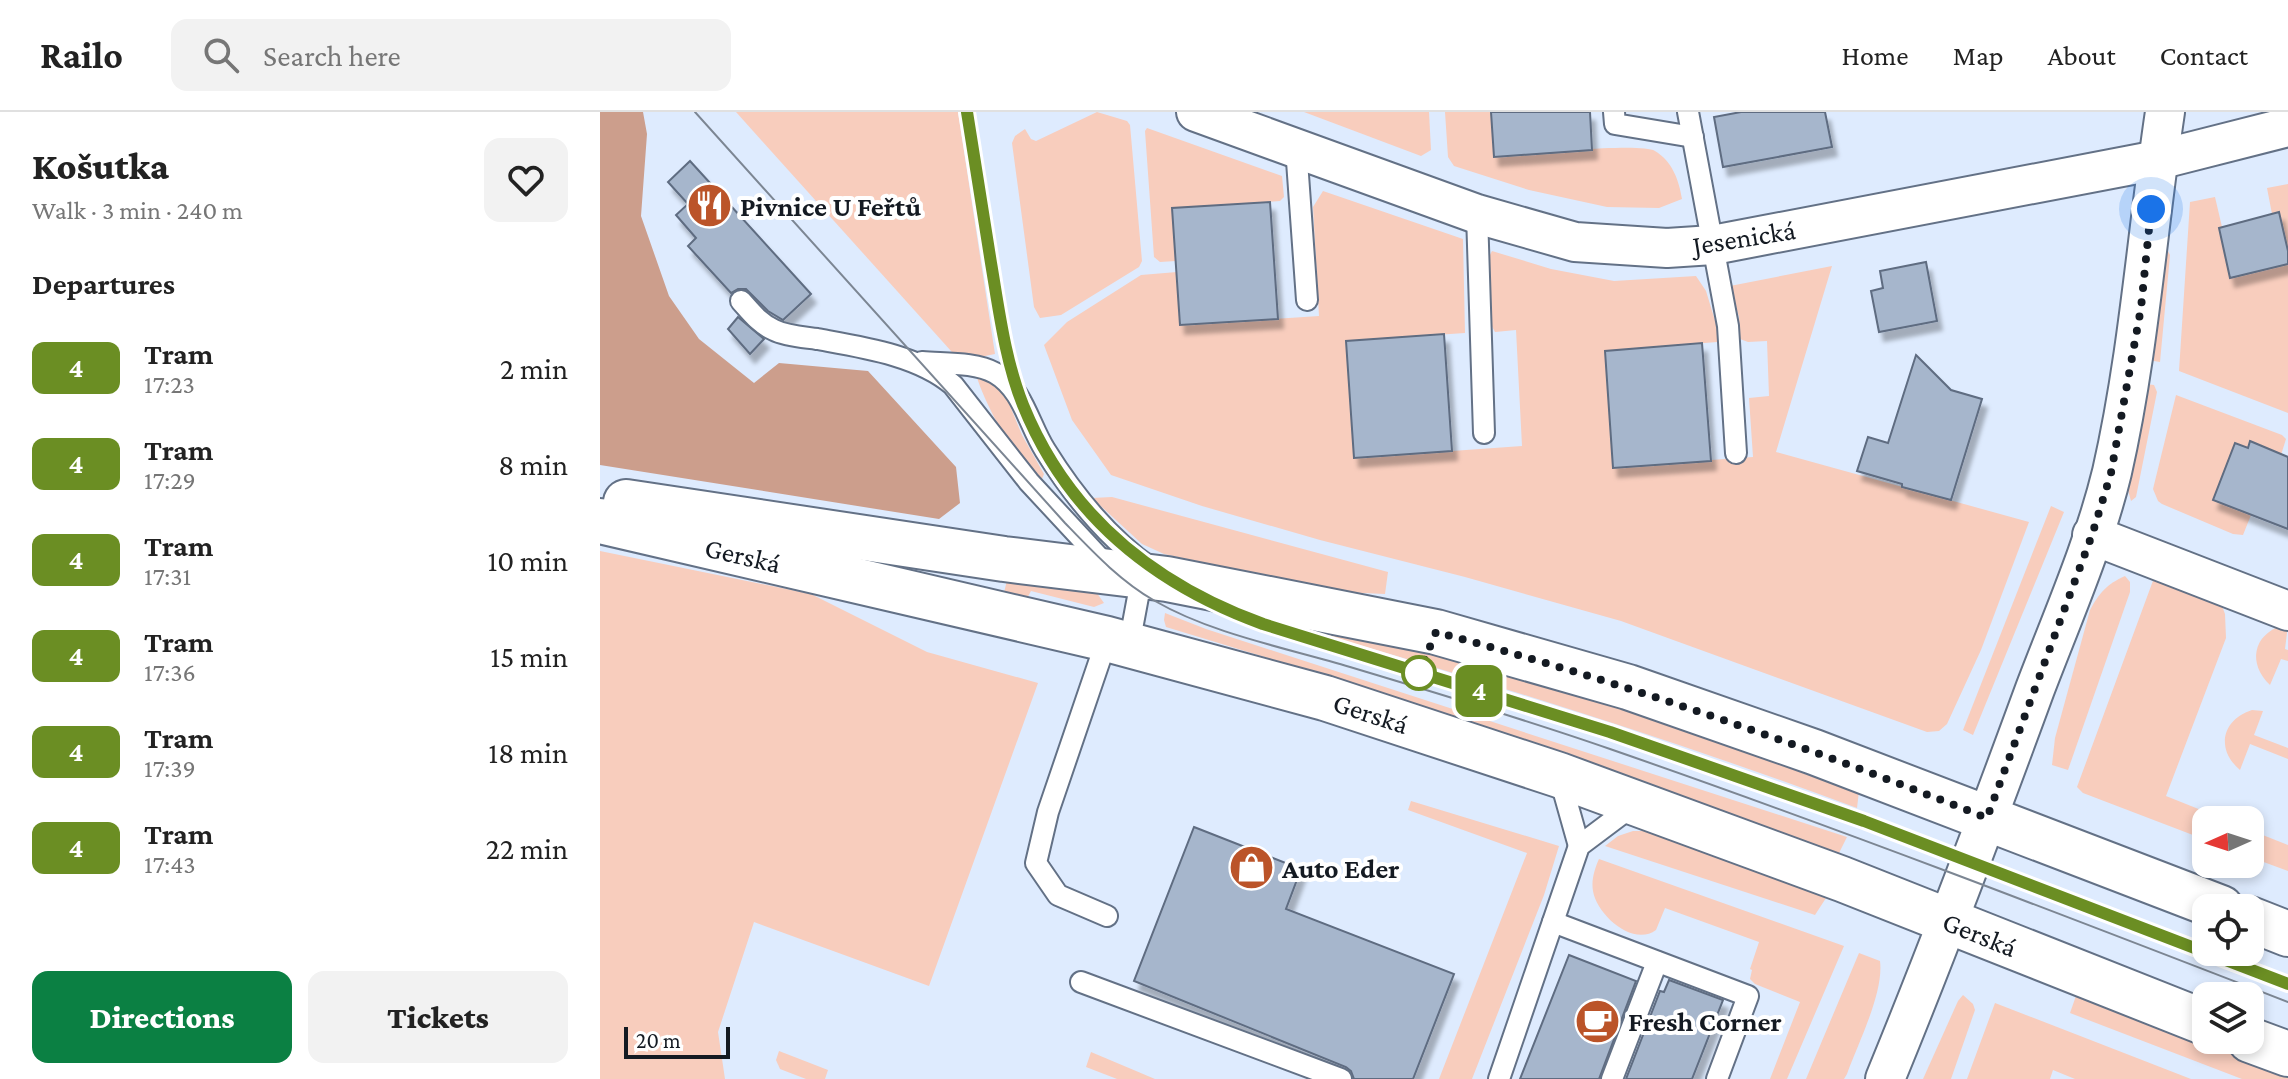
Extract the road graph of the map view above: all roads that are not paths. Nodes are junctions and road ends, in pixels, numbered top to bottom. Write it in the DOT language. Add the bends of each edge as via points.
graph roads {
  1 [pos="1614,112"];
  2 [pos="1688,112"];
  3 [pos="2165,112"];
  4 [pos="1206,114"];
  5 [pos="2288,127"];
  6 [pos="1693,137"];
  7 [pos="1296,147"];
  8 [pos="2158,160"];
  9 [pos="1477,214"];
  10 [pos="1713,245"];
  11 [pos="1307,300"];
  12 [pos="741,301"];
  13 [pos="902,360"];
  14 [pos="1484,433"];
  15 [pos="1736,453"];
  16 [pos="600,498"];
  17 [pos="600,521"];
  18 [pos="2092,535"];
  19 [pos="1141,577"];
  20 [pos="2288,611"];
  21 [pos="1118,642"];
  22 [pos="1559,775"];
  23 [pos="1636,804"];
  24 [pos="1987,818"];
  25 [pos="1579,846"];
  26 [pos="2192,897"];
  27 [pos="1107,916"];
  28 [pos="1948,921"];
  29 [pos="1553,922"];
  30 [pos="2264,925"];
  31 [pos="2288,934"];
  32 [pos="1657,962"];
  33 [pos="1081,982"];
  34 [pos="2192,1017"];
  35 [pos="2264,1045"];
  36 [pos="2288,1054"];
  37 [pos="1341,1079"];
  38 [pos="1499,1079"];
  39 [pos="1612,1079"];
  40 [pos="1717,1079"];
  41 [pos="1885,1079"];
  1 -- 6 [label="lane" via="1615,124"];
  2 -- 6 [label="lane"];
  3 -- 8 [label="street"];
  4 -- 7 [label="street, Jesenická"];
  5 -- 8 [label="street, Jesenická"];
  6 -- 10 [label="lane"];
  7 -- 9 [label="street, Jesenická"];
  7 -- 11 [label="lane"];
  8 -- 10 [label="street, Jesenická"];
  8 -- 18 [label="street" via="2141,308 2111,473"];
  9 -- 10 [label="street, Jesenická" via="1575,242"];
  9 -- 14 [label="lane"];
  10 -- 15 [label="lane" via="1728,326"];
  12 -- 13 [label="lane" via="775,332"];
  13 -- 19 [label="lane" via="953,385 1029,482"];
  13 -- 19 [label="lane" via="997,374 1023,404 1067,484"];
  16 -- 19 [label="street, Gerská"];
  17 -- 21 [label="street, Gerská"];
  18 -- 20 [label="street"];
  18 -- 24 [label="street"];
  19 -- 21 [label="lane"];
  19 -- 24 [label="street, Gerská" via="1436,632 1545,662 1814,752"];
  21 -- 22 [label="street, Gerská" via="1325,698"];
  21 -- 27 [label="lane" via="1052,799 1036,863 1058,895"];
  22 -- 23 [label="street, Gerská"];
  22 -- 25 [label="lane"];
  23 -- 25 [label="lane"];
  23 -- 28 [label="street, Gerská"];
  24 -- 26 [label="street, Gerská"];
  24 -- 28 [label="street"];
  25 -- 29 [label="lane"];
  28 -- 34 [label="street, Gerská"];
  28 -- 41 [label="street"];
  29 -- 32 [label="lane"];
  29 -- 38 [label="lane" via="1518,1055"];
  30 -- 31 [label="street"];
  32 -- 39 [label="lane"];
  32 -- 40 [label="lane" via="1748,996"];
  33 -- 37 [label="lane"];
  35 -- 36 [label="street"];
}
